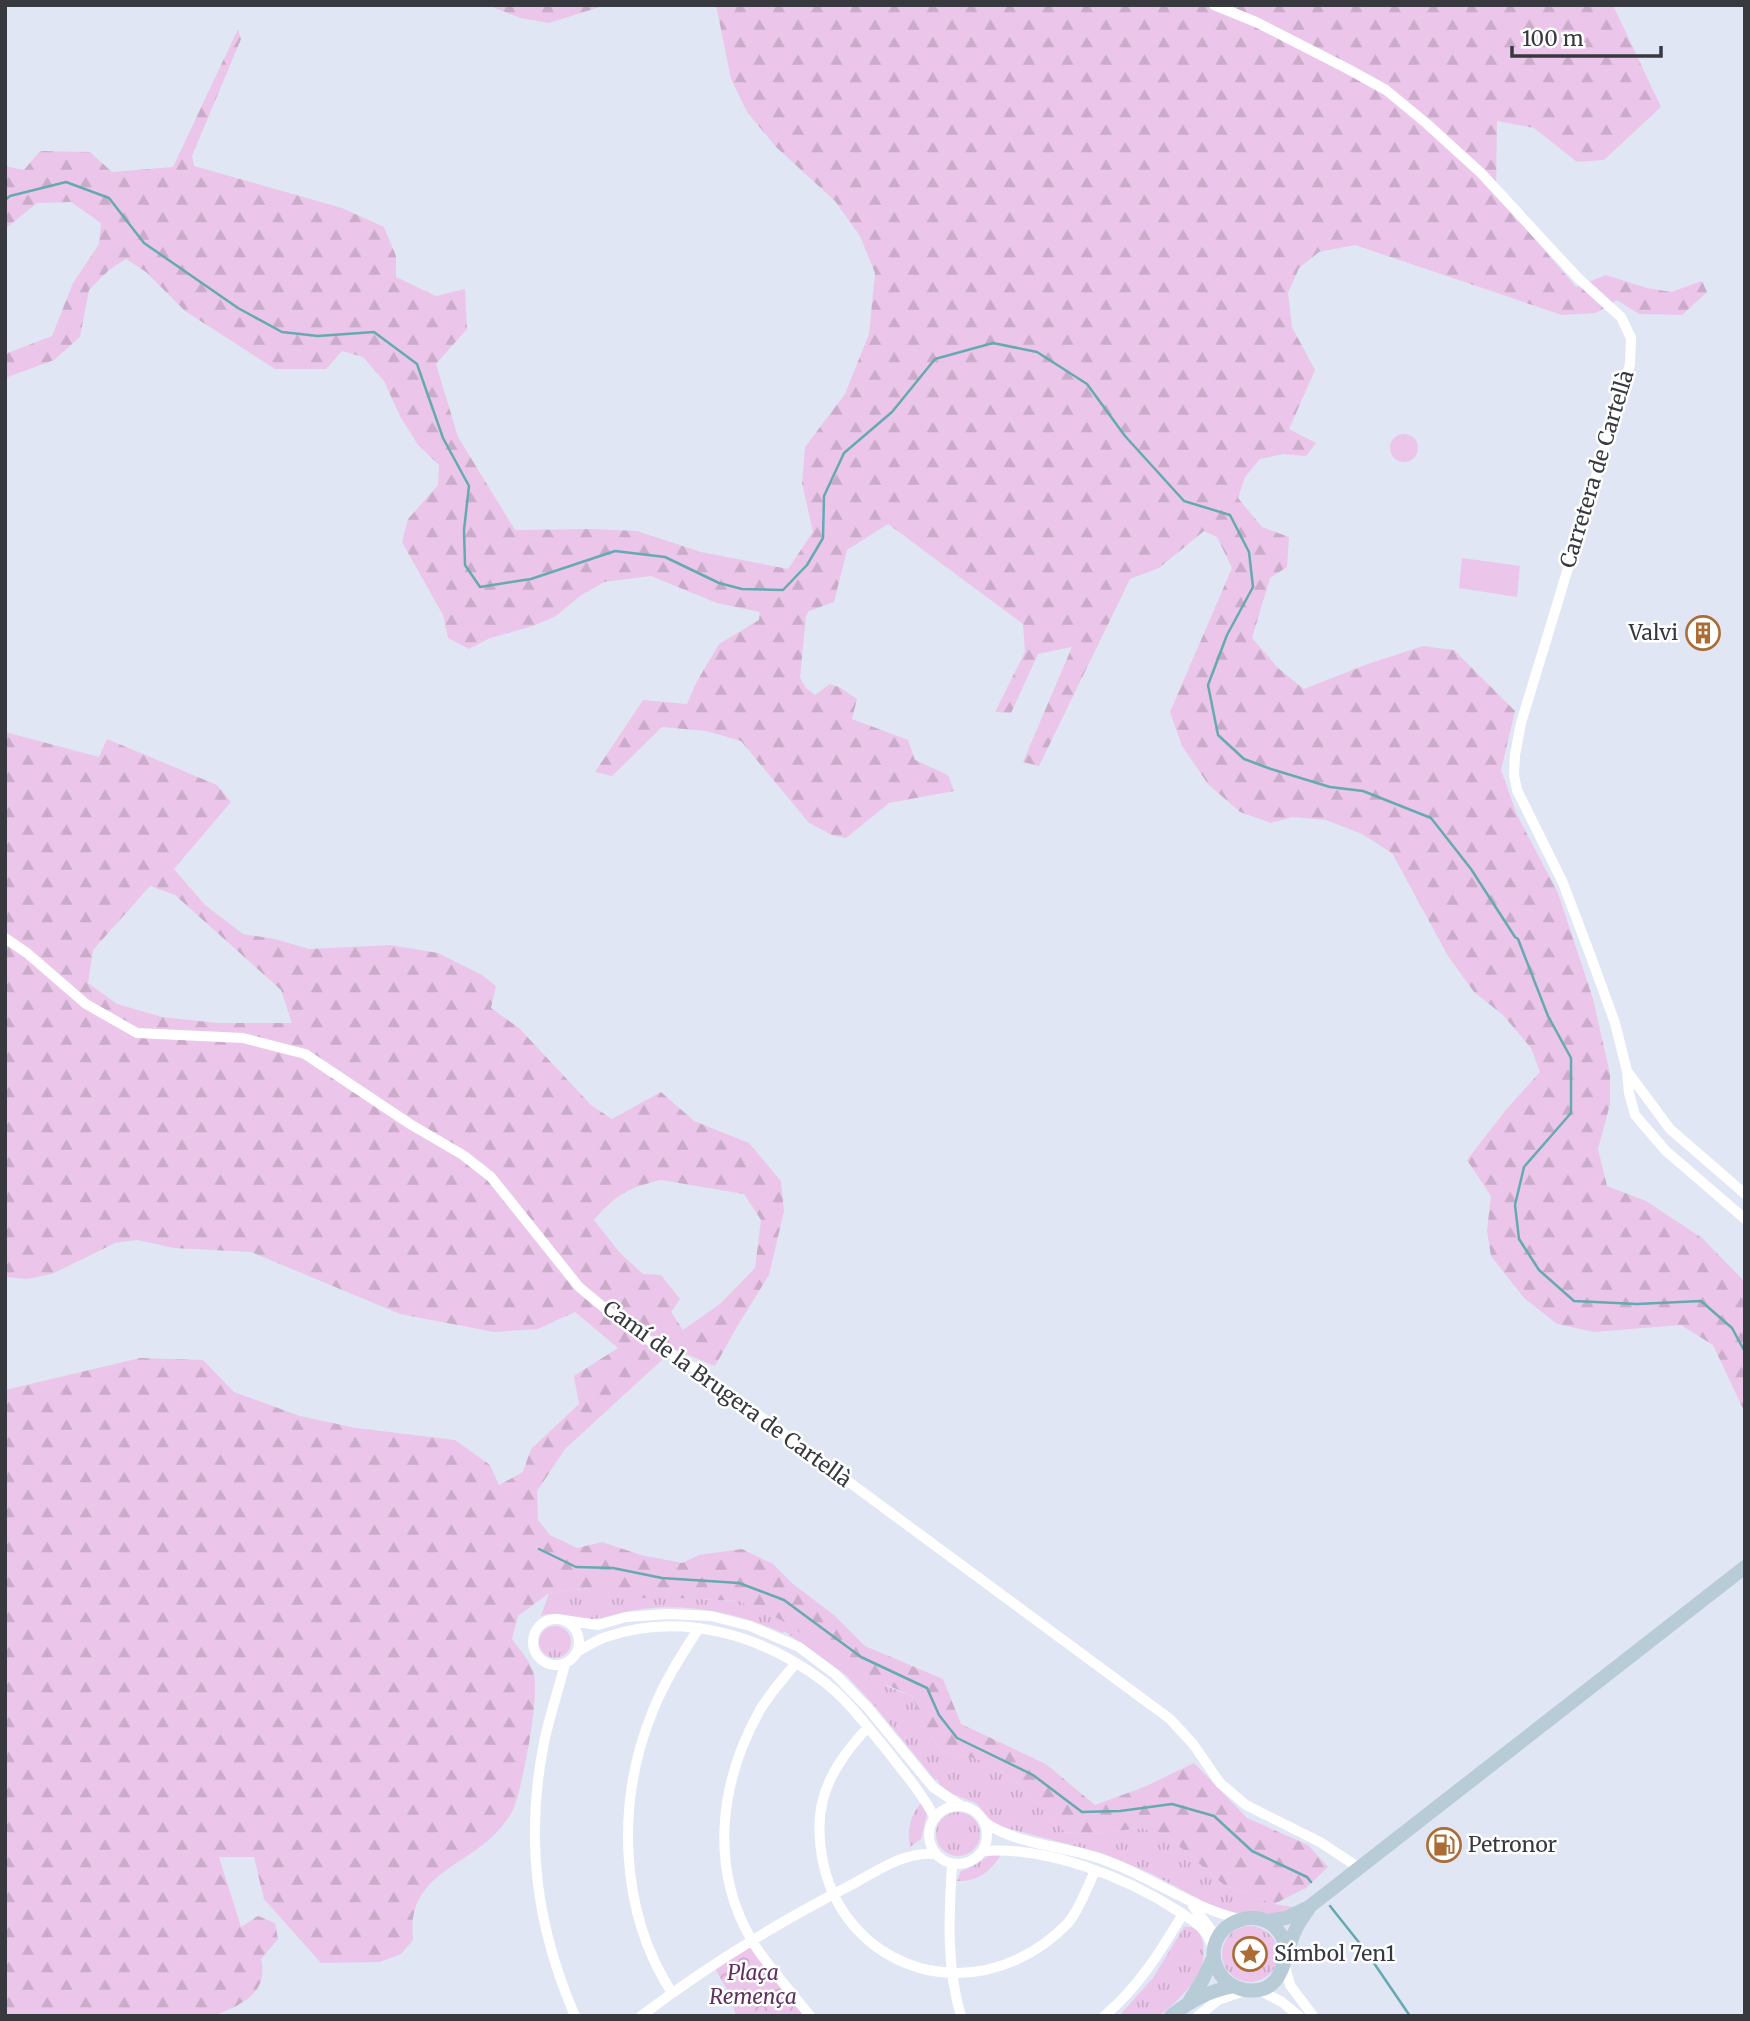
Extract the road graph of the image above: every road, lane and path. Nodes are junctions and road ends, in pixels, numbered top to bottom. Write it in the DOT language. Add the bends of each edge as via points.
graph roads {
  1 [pos="1214,5"];
  2 [pos="5,938"];
  3 [pos="1627,1071"];
  4 [pos="1649,1104"];
  5 [pos="1635,1115"];
  6 [pos="1745,1194"];
  7 [pos="1745,1219"];
  8 [pos="1745,1567"];
  9 [pos="563,1620"];
  10 [pos="598,1625"];
  11 [pos="699,1628"];
  12 [pos="578,1649"];
  13 [pos="796,1663"];
  14 [pos="565,1664"];
  15 [pos="868,1727"];
  16 [pos="933,1787"];
  17 [pos="961,1806"];
  18 [pos="937,1815"];
  19 [pos="984,1822"];
  20 [pos="929,1832"];
  21 [pos="1014,1839"];
  22 [pos="984,1849"];
  23 [pos="935,1854"];
  24 [pos="910,1855"];
  25 [pos="951,1864"];
  26 [pos="1361,1868"];
  27 [pos="1095,1871"];
  28 [pos="833,1894"];
  29 [pos="1189,1901"];
  30 [pos="1310,1907"];
  31 [pos="1183,1914"];
  32 [pos="1240,1919"];
  33 [pos="1266,1921"];
  34 [pos="751,1940"];
  35 [pos="1215,1948"];
  36 [pos="1286,1959"];
  37 [pos="953,1974"];
  38 [pos="1246,1989"];
  39 [pos="672,1993"];
  40 [pos="1186,2003"];
  41 [pos="575,2016"];
  42 [pos="641,2016"];
  43 [pos="810,2016"];
  44 [pos="961,2016"];
  45 [pos="1104,2016"];
  46 [pos="1171,2016"];
  47 [pos="1198,2016"];
  48 [pos="1299,2016"];
  49 [pos="1313,2016"];
  1 -- 3 [label="street, Carretera de Cartellà" via="1386,90 1481,173 1627,326 1630,364 1521,723 1514,775 1563,883 1615,1023"];
  2 -- 26 [label="street, Camí de la Brugera de Cartellà" via="86,1004 137,1033 243,1038 305,1054 463,1154 491,1177 579,1287 629,1329 696,1369 1170,1719 1220,1783 1245,1805"];
  3 -- 4 [label="street, Carretera de Cartellà"];
  3 -- 5 [label="street, Carretera de Cartellà"];
  4 -- 5 [label="street" via="1639,1107"];
  4 -- 6 [label="street, Carretera de Cartellà" via="1670,1129"];
  5 -- 7 [label="street, Carretera de Cartellà" via="1666,1151"];
  8 -- 26 [label="main road"];
  9 -- 10 [label="street"];
  9 -- 12 [label="street" via="578,1635"];
  9 -- 14 [label="street" via="540,1624 532,1641 539,1660"];
  10 -- 12 [label="street"];
  10 -- 16 [label="street" via="626,1617 711,1616 750,1626 799,1647 835,1674 867,1707"];
  11 -- 12 [label="street" via="634,1630"];
  11 -- 13 [label="street" via="731,1633"];
  11 -- 39 [label="street" via="663,1687 648,1723 636,1759 629,1810 629,1858 636,1905 649,1950"];
  12 -- 14 [label="street"];
  13 -- 15 [label="street" via="825,1682"];
  13 -- 34 [label="street" via="761,1707 741,1749 727,1802 723,1847 728,1887"];
  14 -- 41 [label="street" via="543,1747 533,1824 540,1903 556,1968"];
  15 -- 18 [label="street"];
  15 -- 28 [label="street" via="834,1772 822,1803 819,1835"];
  16 -- 17 [label="street"];
  16 -- 18 [label="street"];
  17 -- 18 [label="street"];
  17 -- 19 [label="street" via="975,1811"];
  18 -- 20 [label="street"];
  19 -- 21 [label="street"];
  19 -- 22 [label="street" via="988,1834"];
  20 -- 23 [label="street"];
  20 -- 24 [label="street"];
  21 -- 22 [label="street"];
  21 -- 29 [label="street" via="1107,1860"];
  22 -- 25 [label="street" via="969,1862"];
  22 -- 27 [label="street" via="1053,1858"];
  23 -- 24 [label="street"];
  23 -- 25 [label="street"];
  24 -- 28 [label="street"];
  25 -- 37 [label="street" via="948,1922"];
  26 -- 30 [label="main road"];
  27 -- 31 [label="street"];
  27 -- 37 [label="street" via="1069,1922 1036,1951 998,1968"];
  28 -- 34 [label="street"];
  28 -- 37 [label="street" via="854,1927 887,1955 921,1969"];
  29 -- 32 [label="street"];
  29 -- 35 [label="street" via="1202,1916"];
  30 -- 33 [label="main road"];
  30 -- 36 [label="main road" via="1295,1930"];
  31 -- 35 [label="street" via="1204,1931"];
  31 -- 45 [label="street" via="1138,1983"];
  32 -- 33 [label="main road"];
  32 -- 35 [label="main road" via="1223,1930"];
  33 -- 36 [label="main road" via="1281,1933"];
  34 -- 39 [label="street"];
  34 -- 43 [label="street"];
  35 -- 38 [label="main road" via="1220,1974"];
  35 -- 40 [label="main road" via="1202,1981"];
  36 -- 38 [label="main road" via="1274,1981"];
  36 -- 49 [label="street" via="1290,1985"];
  37 -- 44 [label="street"];
  38 -- 40 [label="main road" via="1213,1991"];
  38 -- 47 [label="street" via="1218,2000"];
  38 -- 48 [label="street" via="1282,2003"];
  39 -- 42 [label="street"];
  40 -- 46 [label="main road"];
}
